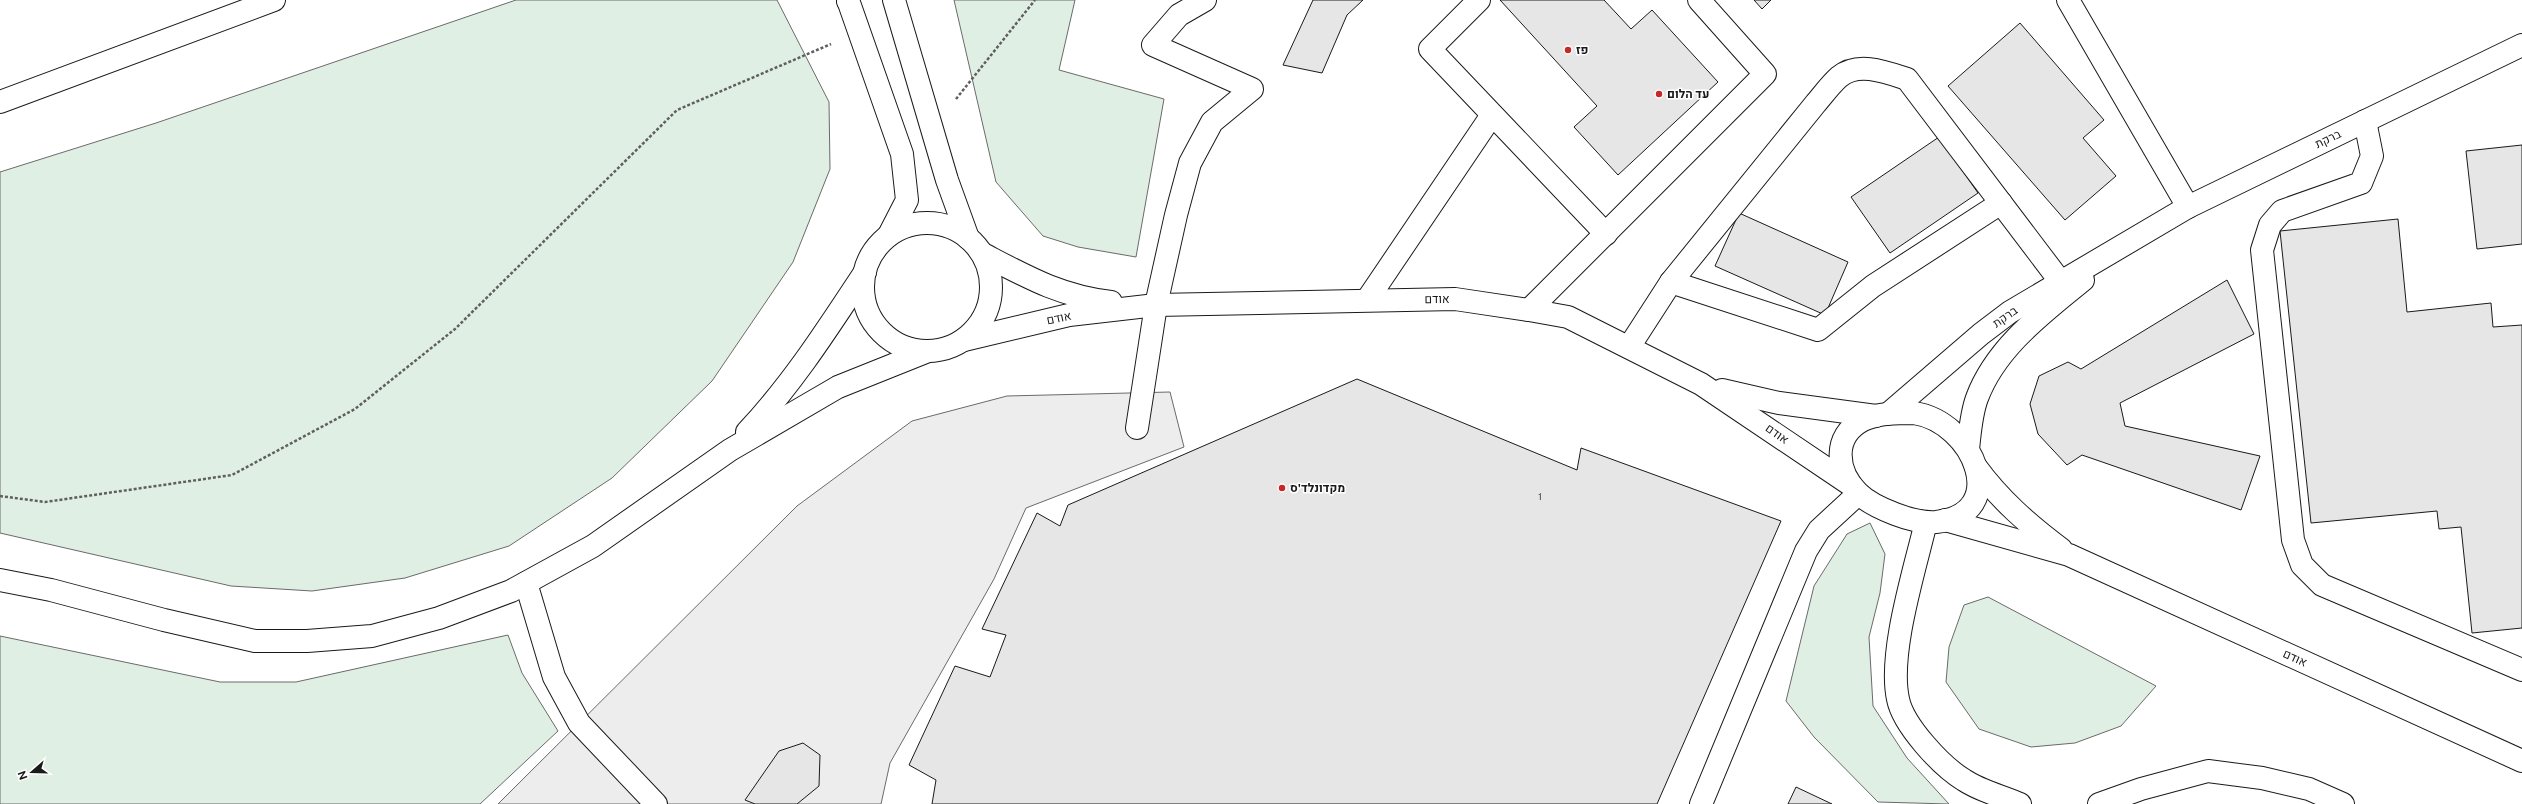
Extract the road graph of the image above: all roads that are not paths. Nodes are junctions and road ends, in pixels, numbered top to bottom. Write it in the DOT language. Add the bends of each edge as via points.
graph roads {
  1 [pos="274,0"];
  2 [pos="848,0"];
  3 [pos="894,0"];
  4 [pos="1205,0"];
  5 [pos="1479,0"];
  6 [pos="1699,0"];
  7 [pos="2068,0"];
  8 [pos="2522,45"];
  9 [pos="0,102"];
  10 [pos="1492,115"];
  11 [pos="2365,121"];
  12 [pos="2001,203"];
  13 [pos="2188,207"];
  14 [pos="1606,234"];
  15 [pos="889,235"];
  16 [pos="2136,237"];
  17 [pos="968,238"];
  18 [pos="983,254"];
  19 [pos="865,272"];
  20 [pos="2060,281"];
  21 [pos="1671,282"];
  22 [pos="1367,300"];
  23 [pos="1156,305"];
  24 [pos="1529,310"];
  25 [pos="964,340"];
  26 [pos="1628,347"];
  27 [pos="928,351"];
  28 [pos="1701,384"];
  29 [pos="1882,415"];
  30 [pos="1137,428"];
  31 [pos="730,450"];
  32 [pos="1972,458"];
  33 [pos="1855,490"];
  34 [pos="1936,521"];
  35 [pos="2069,555"];
  36 [pos="0,580"];
  37 [pos="526,583"];
  38 [pos="2522,670"];
  39 [pos="2522,761"];
  40 [pos="656,804"];
  41 [pos="1701,804"];
  42 [pos="2020,804"];
  43 [pos="2100,804"];
  44 [pos="2343,804"];
  1 -- 9 [label="main road"];
  2 -- 15 [label="main road" via="902,154 907,200"];
  3 -- 17 [label="main road" via="932,129"];
  4 -- 23 [label="main road" via="1179,14 1153,45 1252,89 1212,122 1190,164"];
  5 -- 10 [label="main road" via="1430,49"];
  6 -- 14 [label="main road" via="1765,74"];
  7 -- 13 [label="main road"];
  8 -- 11 [label="main road, ברקת"];
  10 -- 14 [label="main road"];
  10 -- 22 [label="main road"];
  11 -- 13 [label="main road, ברקת"];
  11 -- 38 [label="main road" via="2372,156 2361,183 2282,211 2270,225 2262,250 2293,540 2302,565 2322,585"];
  12 -- 20 [label="main road"];
  12 -- 21 [label="main road" via="1873,286 1818,330"];
  12 -- 21 [label="main road" via="1907,79 1881,70 1862,68 1840,76"];
  13 -- 16 [label="main road, ברקת"];
  14 -- 24 [label="main road"];
  15 -- 17 [label="main road" via="904,227 920,223 954,228"];
  15 -- 19 [label="main road" via="874,252"];
  16 -- 20 [label="main road, ברקת"];
  16 -- 32 [label="main road, ברקת" via="2038,318 2005,350 1988,374 1976,399"];
  17 -- 18 [label="main road"];
  18 -- 23 [label="main road, אודם" via="1046,286 1081,298"];
  18 -- 25 [label="main road" via="990,278 988,310 978,326"];
  19 -- 27 [label="main road" via="864,298 867,311 877,327 892,341 909,349"];
  19 -- 31 [label="main road" via="817,345 770,408"];
  20 -- 29 [label="main road, ברקת" via="1981,334"];
  21 -- 26 [label="main road"];
  22 -- 23 [label="main road, אודם"];
  22 -- 24 [label="main road, אודם" via="1455,299"];
  23 -- 25 [label="main road, אודם" via="1069,315"];
  23 -- 30 [label="main road"];
  24 -- 26 [label="main road, אודם" via="1568,317"];
  25 -- 27 [label="main road" via="947,348"];
  26 -- 28 [label="main road, אודם"];
  27 -- 31 [label="main road" via="838,386"];
  28 -- 29 [label="main road, אודם" via="1778,403"];
  28 -- 33 [label="main road, אודם"];
  29 -- 32 [label="main road" via="1914,413 1936,419 1960,438"];
  29 -- 33 [label="main road" via="1856,424 1841,446 1842,468"];
  31 -- 37 [label="main road" via="593,546"];
  32 -- 34 [label="main road" via="1978,488 1972,501 1963,512"];
  32 -- 35 [label="main road, אודם" via="1992,489 2008,506"];
  33 -- 34 [label="main road" via="1891,513 1909,520"];
  33 -- 41 [label="main road" via="1819,530 1806,552"];
  34 -- 35 [label="main road, אודם"];
  34 -- 42 [label="main road" via="1905,610 1896,661 1898,700 1920,741 1964,780"];
  35 -- 39 [label="main road, אודם"];
  36 -- 37 [label="main road" via="51,590 255,641 307,641 372,636 439,618"];
  37 -- 40 [label="main road" via="554,677 579,723"];
  43 -- 44 [label="main road" via="2141,789 2208,771 2262,778 2309,789"];
}
